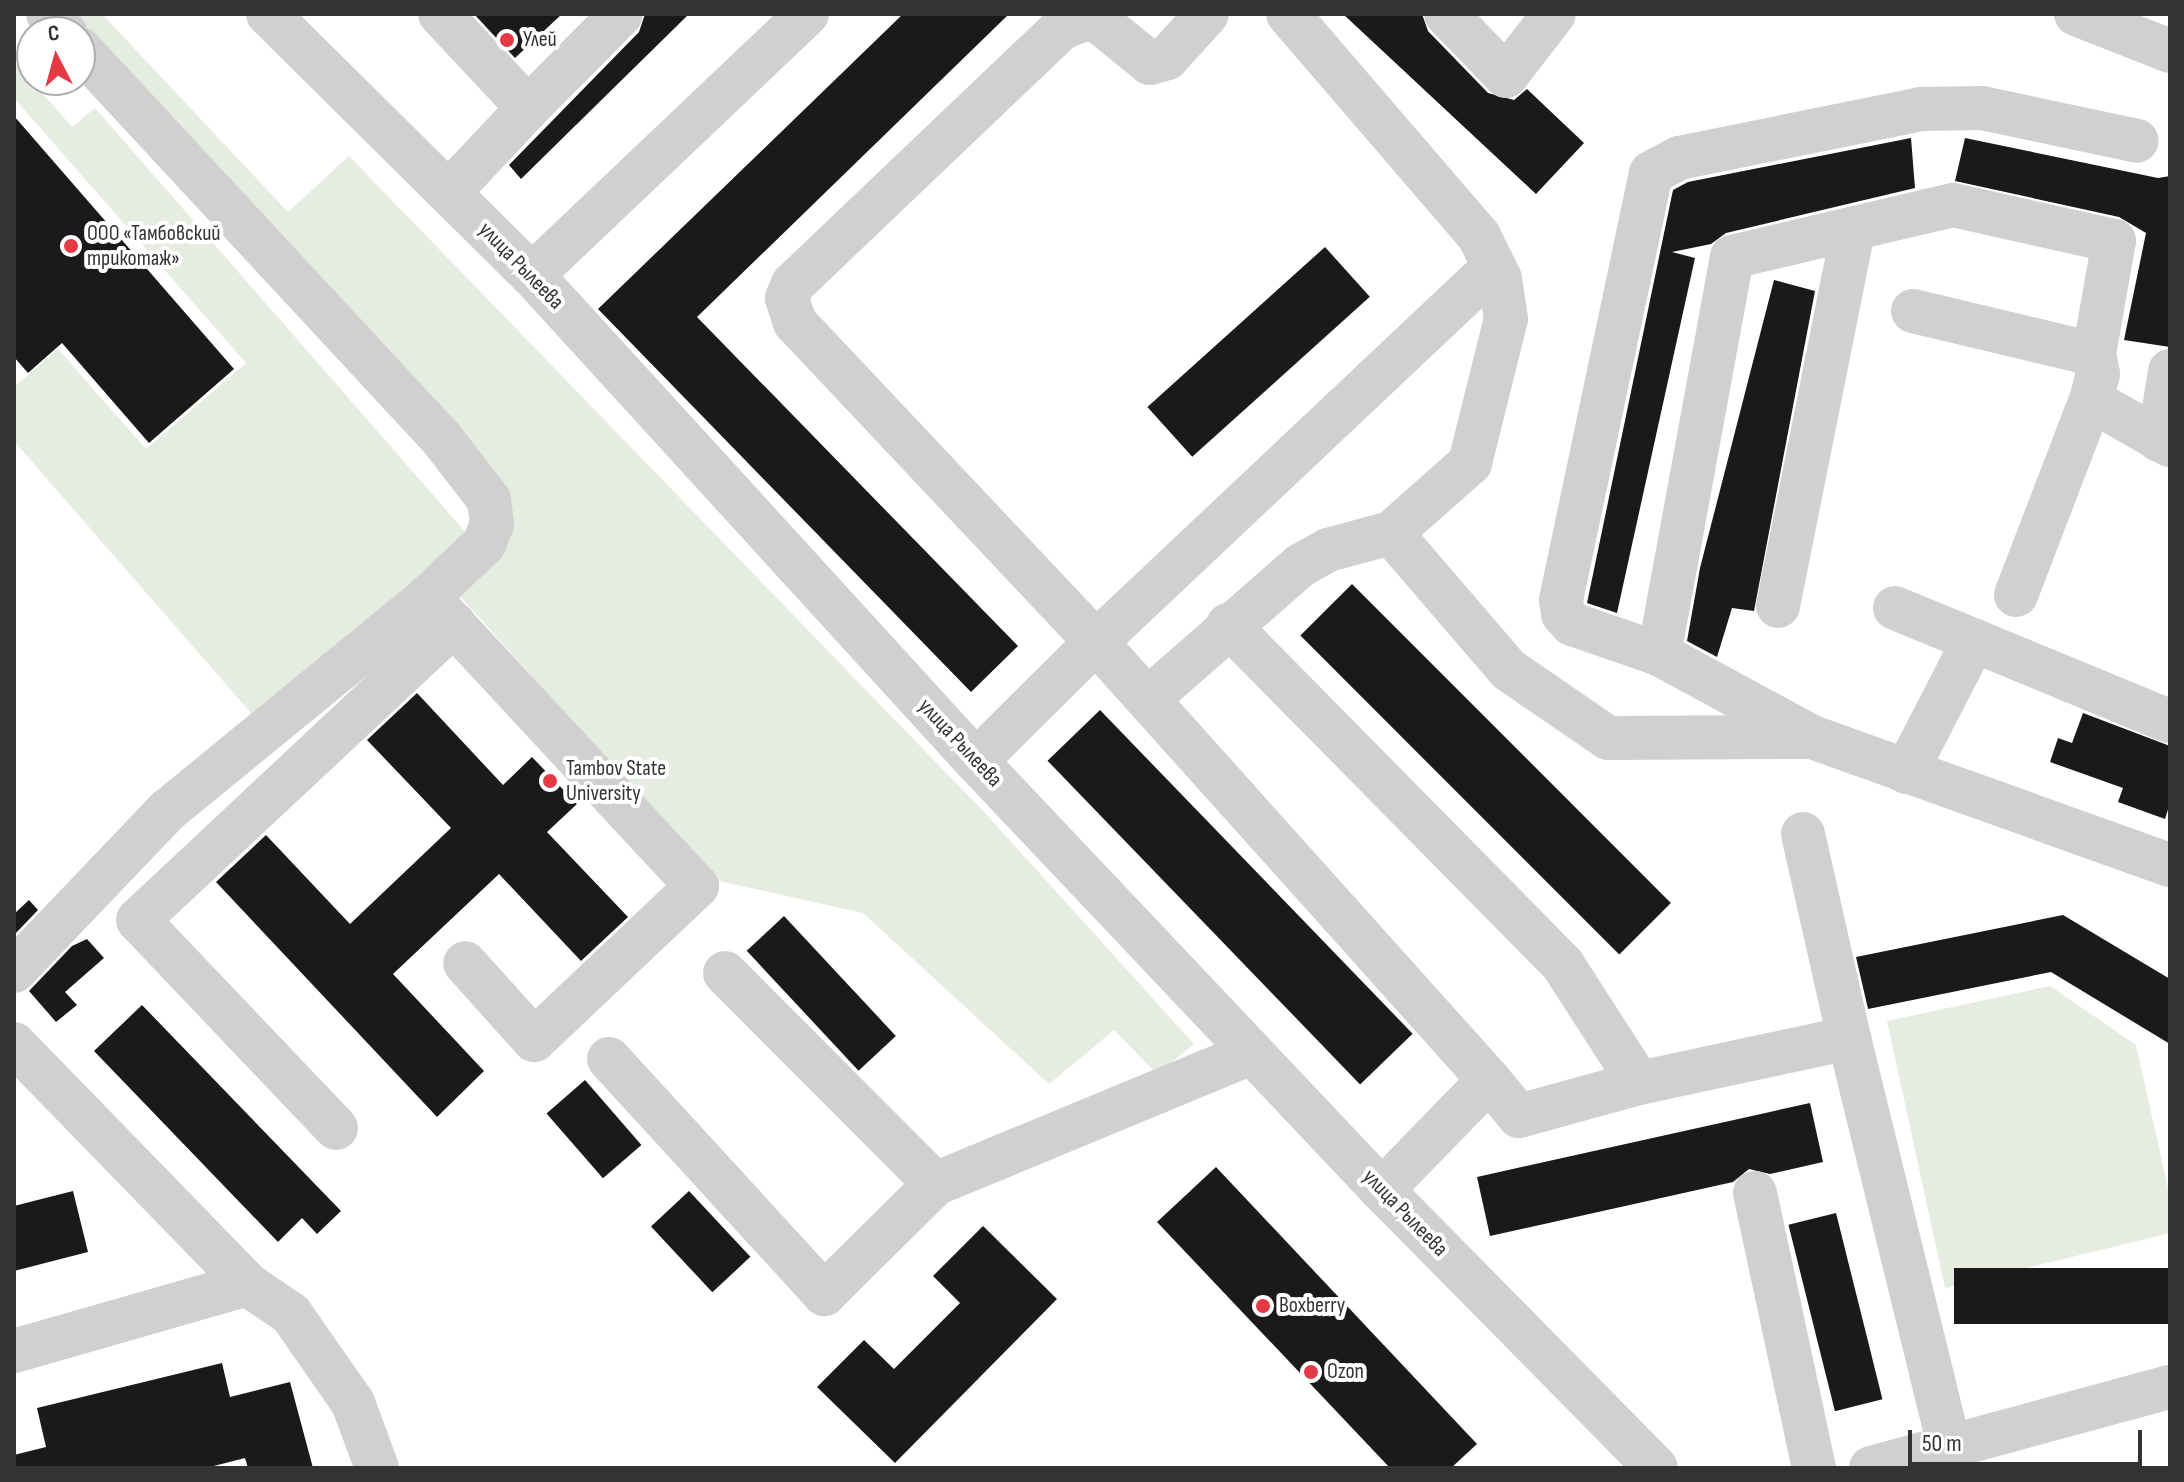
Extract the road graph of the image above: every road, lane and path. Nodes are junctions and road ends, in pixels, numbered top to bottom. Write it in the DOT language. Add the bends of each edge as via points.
graph roads {
  1 [pos="268,14"];
  2 [pos="440,14"];
  3 [pos="621,14"];
  4 [pos="807,14"];
  5 [pos="1207,14"];
  6 [pos="1288,14"];
  7 [pos="1446,14"];
  8 [pos="1554,14"];
  9 [pos="2076,14"];
  10 [pos="2170,51"];
  11 [pos="96,67"];
  12 [pos="528,108"];
  13 [pos="2137,141"];
  14 [pos="449,192"];
  15 [pos="1853,231"];
  16 [pos="1494,267"];
  17 [pos="532,275"];
  18 [pos="1913,311"];
  19 [pos="2094,354"];
  20 [pos="2170,371"];
  21 [pos="2091,400"];
  22 [pos="2164,442"];
  23 [pos="1391,533"];
  24 [pos="2016,595"];
  25 [pos="1778,606"];
  26 [pos="1895,608"];
  27 [pos="441,610"];
  28 [pos="1228,625"];
  29 [pos="1974,640"];
  30 [pos="1096,642"];
  31 [pos="1659,654"];
  32 [pos="1149,698"];
  33 [pos="2169,721"];
  34 [pos="1812,737"];
  35 [pos="976,761"];
  36 [pos="1906,772"];
  37 [pos="1803,834"];
  38 [pos="2170,865"];
  39 [pos="465,963"];
  40 [pos="14,971"];
  41 [pos="725,973"];
  42 [pos="1849,1038"];
  43 [pos="14,1044"];
  44 [pos="1252,1053"];
  45 [pos="609,1059"];
  46 [pos="1489,1080"];
  47 [pos="1639,1083"];
  48 [pos="336,1128"];
  49 [pos="935,1184"];
  50 [pos="1382,1190"];
  51 [pos="1755,1193"];
  52 [pos="247,1284"];
  53 [pos="14,1351"];
  54 [pos="2170,1387"];
  55 [pos="1950,1448"];
  56 [pos="377,1468"];
  57 [pos="1656,1468"];
  58 [pos="1814,1468"];
  59 [pos="1871,1468"];
  1 -- 14 [label="street, улица Рылеева"];
  2 -- 12 [label="street"];
  3 -- 12 [label="street"];
  4 -- 17 [label="street"];
  5 -- 30 [label="street" via="1167,58 1150,63 1098,21 1084,19 1062,28 793,284 787,298 795,323"];
  6 -- 16 [label="street" via="1479,236"];
  7 -- 8 [label="street" via="1506,76"];
  9 -- 10 [label="street"];
  11 -- 27 [label="street" via="386,377 489,500 492,524 484,544"];
  12 -- 14 [label="street"];
  13 -- 31 [label="street" via="1982,108 1921,109 1679,158 1651,173 1561,600 1563,614 1572,624"];
  14 -- 17 [label="street, улица Рылеева"];
  15 -- 19 [label="street" via="1953,205 2114,241"];
  15 -- 25 [label="street"];
  15 -- 31 [label="street" via="1732,257"];
  16 -- 23 [label="street" via="1506,298 1506,319 1470,463"];
  16 -- 30 [label="street"];
  17 -- 35 [label="street, улица Рылеева"];
  18 -- 19 [label="street"];
  19 -- 21 [label="street" via="2098,374"];
  20 -- 22 [label="street"];
  21 -- 22 [label="street"];
  21 -- 24 [label="street"];
  23 -- 28 [label="street" via="1328,550 1301,565"];
  23 -- 34 [label="street" via="1509,670 1608,738"];
  26 -- 29 [label="street"];
  27 -- 39 [label="street" via="697,886 534,1040"];
  27 -- 40 [label="street" via="168,810"];
  27 -- 48 [label="street" via="138,920"];
  28 -- 32 [label="street"];
  28 -- 47 [label="street" via="1563,965"];
  29 -- 33 [label="street"];
  29 -- 36 [label="street"];
  30 -- 32 [label="street"];
  30 -- 35 [label="street"];
  31 -- 34 [label="street"];
  32 -- 46 [label="street"];
  34 -- 36 [label="street"];
  35 -- 44 [label="street, улица Рылеева"];
  36 -- 38 [label="street"];
  37 -- 42 [label="street"];
  41 -- 49 [label="street"];
  42 -- 47 [label="street"];
  42 -- 55 [label="street" via="1878,1136"];
  43 -- 52 [label="street"];
  44 -- 49 [label="street"];
  44 -- 50 [label="street, улица Рылеева"];
  45 -- 49 [label="street" via="824,1294"];
  46 -- 47 [label="street" via="1519,1116"];
  46 -- 50 [label="street"];
  50 -- 57 [label="street, улица Рылеева"];
  51 -- 58 [label="street"];
  52 -- 53 [label="street"];
  52 -- 56 [label="street" via="291,1314 353,1403"];
  54 -- 55 [label="street"];
  55 -- 59 [label="street"];
}
